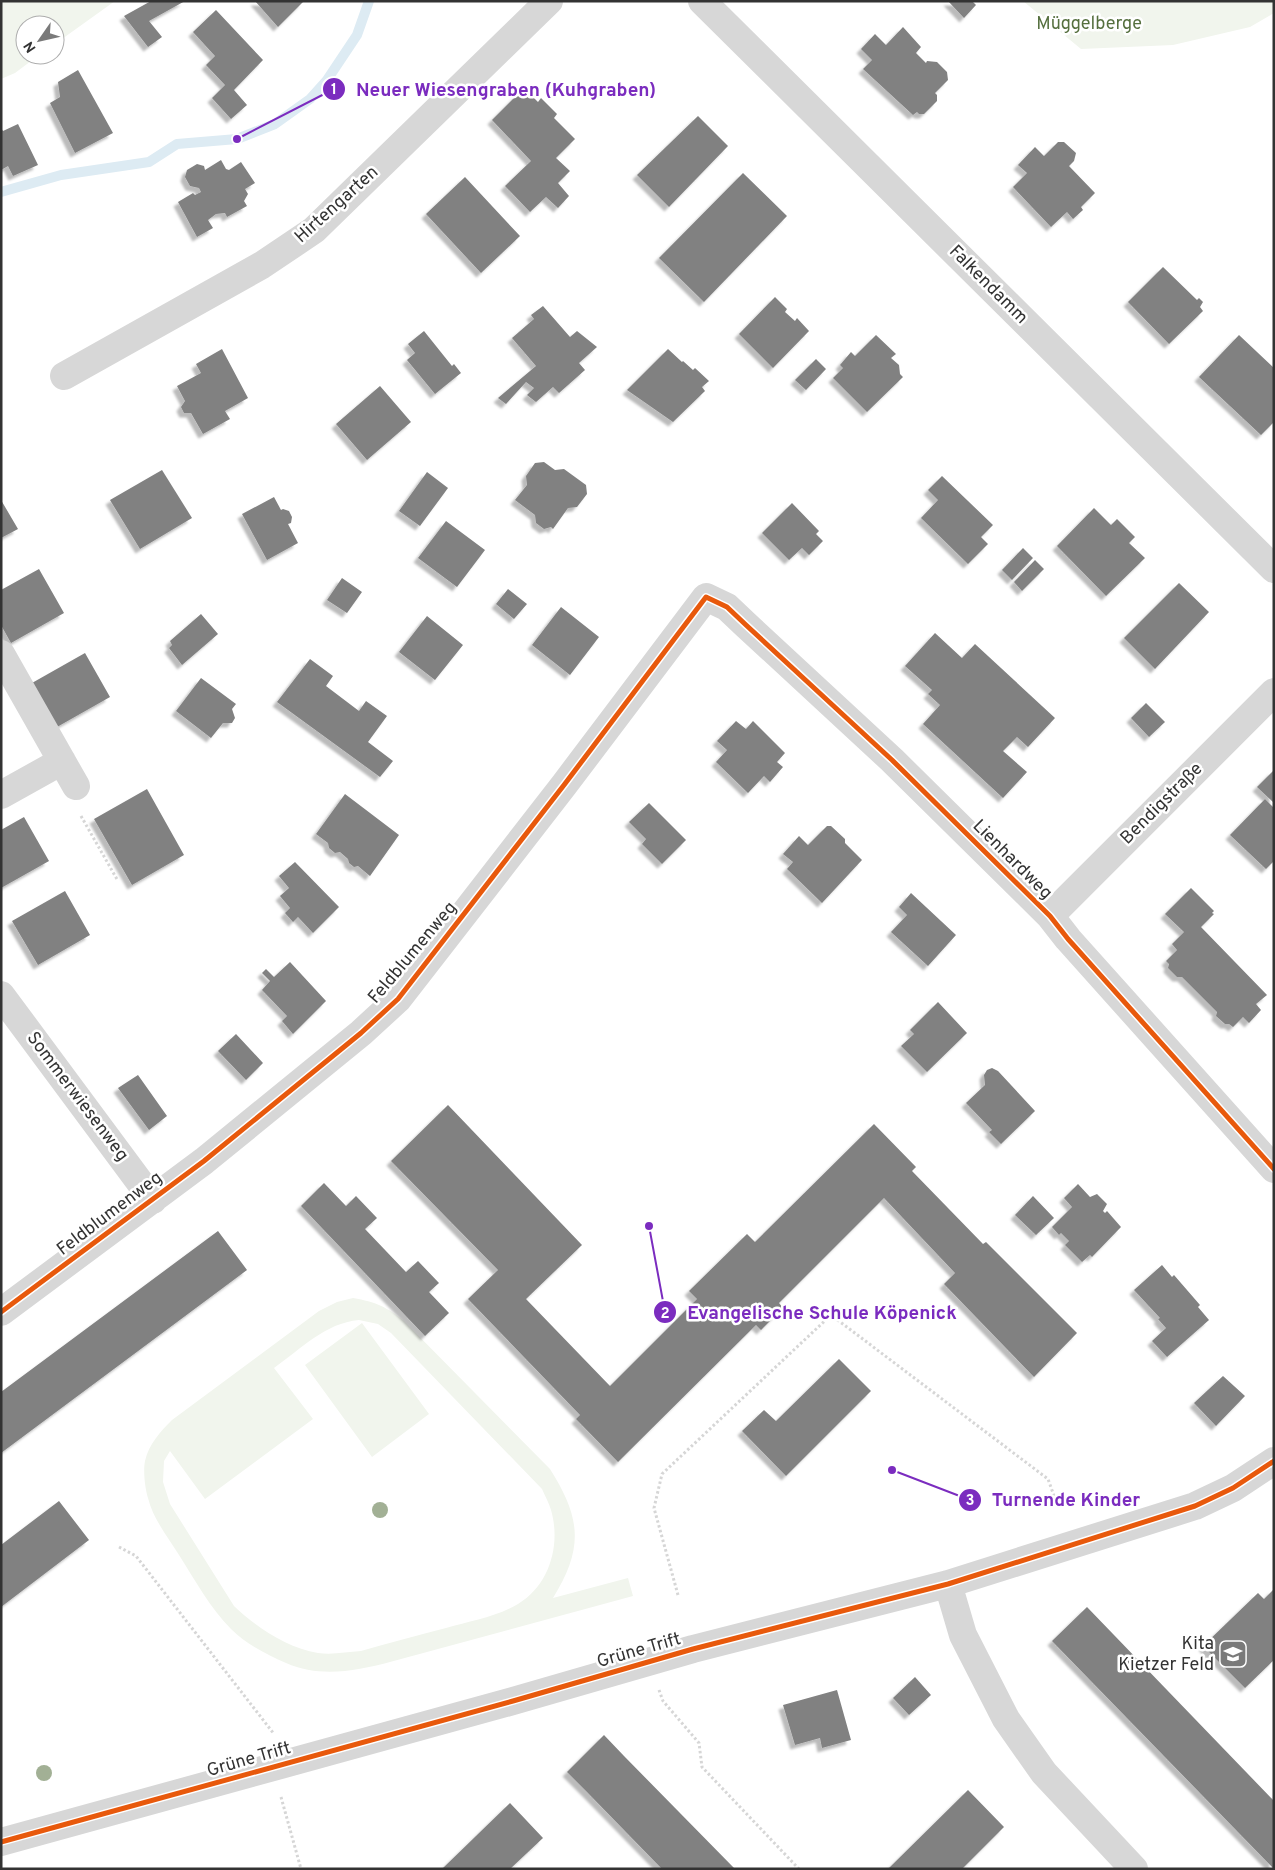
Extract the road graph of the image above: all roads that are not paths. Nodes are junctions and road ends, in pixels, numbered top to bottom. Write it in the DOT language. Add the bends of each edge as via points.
graph roads {
  1 [pos="549,1"];
  2 [pos="702,1"];
  3 [pos="64,376"];
  4 [pos="1274,569"];
  5 [pos="706,597"];
  6 [pos="1,654"];
  7 [pos="1274,692"];
  8 [pos="62,761"];
  9 [pos="76,786"];
  10 [pos="1,795"];
  11 [pos="1050,916"];
  12 [pos="1,995"];
  13 [pos="1274,1169"];
  14 [pos="153,1200"];
  15 [pos="1,1312"];
  16 [pos="1274,1462"];
  17 [pos="948,1584"];
  18 [pos="1,1842"];
  19 [pos="1134,1869"];
  1 -- 3 [label="street, Hirtengarten" via="314,230 262,266"];
  2 -- 4 [label="street, Falkendamm"];
  5 -- 11 [label="street, Lienhardweg" via="727,607 892,760"];
  5 -- 14 [label="street, Feldblumenweg" via="398,999 361,1033"];
  6 -- 8 [label="street"];
  7 -- 11 [label="street, Bendigstraße"];
  8 -- 9 [label="street"];
  8 -- 10 [label="street"];
  11 -- 13 [label="street, Lienhardweg"];
  12 -- 14 [label="street, Sommerwiesenweg"];
  14 -- 15 [label="street, Feldblumenweg"];
  16 -- 17 [label="street, Grüne Trift" via="1195,1506"];
  17 -- 18 [label="street, Grüne Trift" via="650,1661"];
  17 -- 19 [label="street" via="963,1635 1006,1719 1044,1773"];
}
